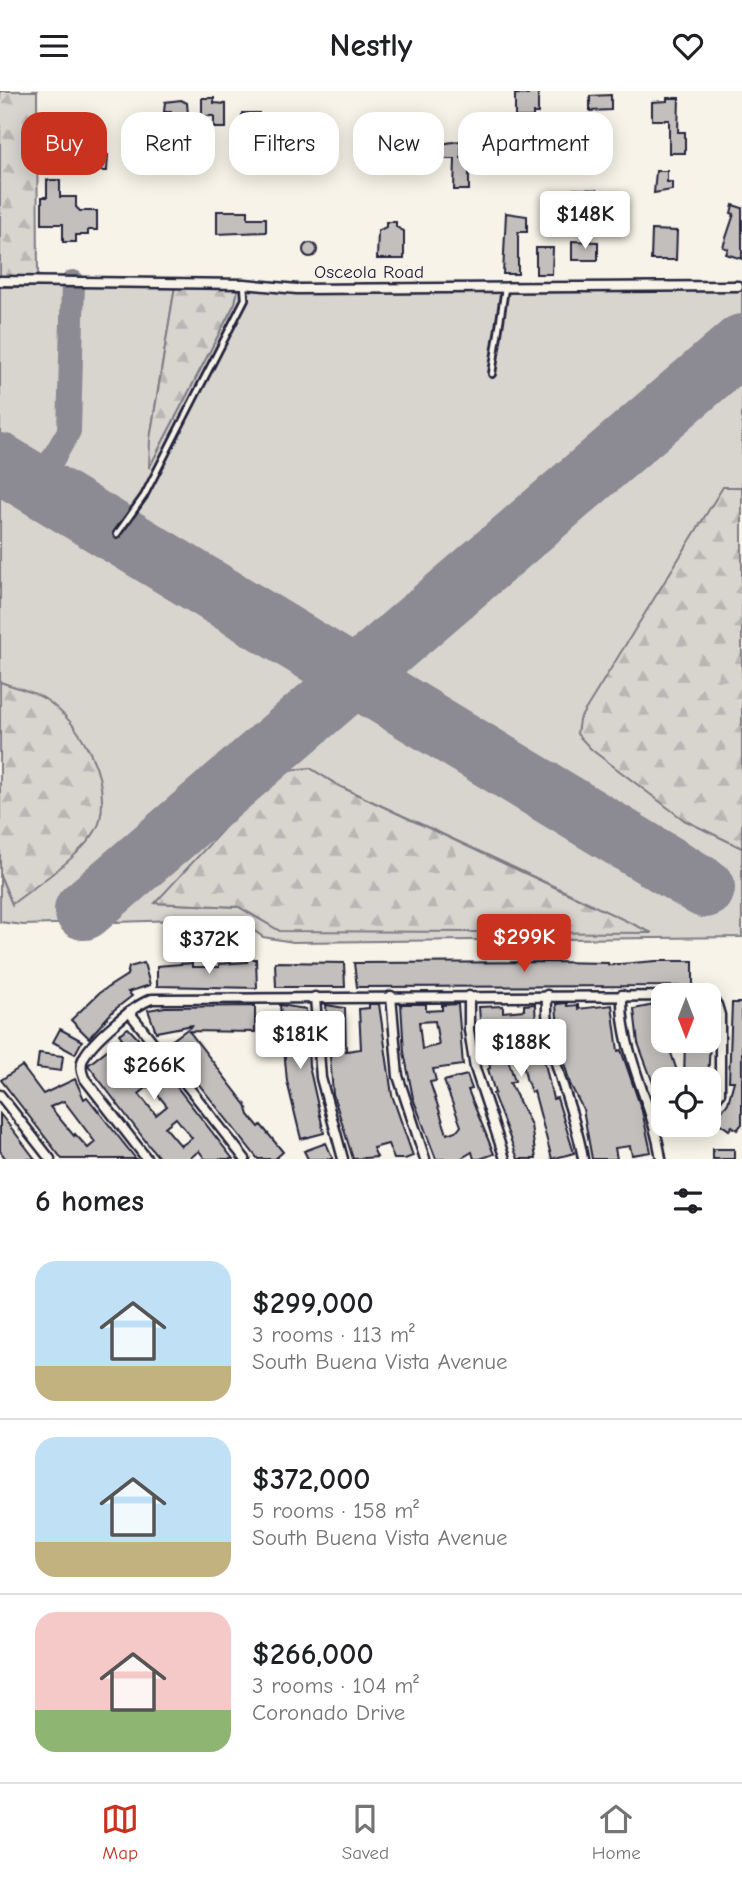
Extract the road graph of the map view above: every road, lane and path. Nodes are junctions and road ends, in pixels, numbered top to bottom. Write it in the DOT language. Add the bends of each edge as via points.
graph roads {
  1 [pos="0,281"];
  2 [pos="244,283"];
  3 [pos="738,286"];
  4 [pos="505,288"];
  5 [pos="492,374"];
  6 [pos="117,534"];
  7 [pos="315,996"];
  8 [pos="391,996"];
  9 [pos="468,996"];
  10 [pos="547,996"];
  11 [pos="622,996"];
  12 [pos="651,996"];
  13 [pos="129,1012"];
  14 [pos="0,1095"];
  15 [pos="651,1112"];
  16 [pos="657,1137"];
  17 [pos="50,1159"];
  18 [pos="148,1159"];
  19 [pos="245,1159"];
  20 [pos="343,1159"];
  21 [pos="425,1159"];
  22 [pos="505,1159"];
  23 [pos="583,1159"];
  24 [pos="661,1159"];
  1 -- 2 [label="street, Osceola Road"];
  2 -- 4 [label="street, Osceola Road" via="297,289"];
  2 -- 6 [label="lane" via="245,299 144,496"];
  3 -- 4 [label="street, Osceola Road"];
  4 -- 5 [label="lane"];
  7 -- 8 [label="street"];
  7 -- 13 [label="street" via="166,996 142,1002"];
  7 -- 20 [label="street" via="321,1078"];
  8 -- 9 [label="street"];
  8 -- 21 [label="street" via="398,1076"];
  9 -- 10 [label="street"];
  9 -- 22 [label="street" via="475,1068"];
  10 -- 11 [label="street"];
  10 -- 23 [label="street" via="550,1048"];
  11 -- 12 [label="street"];
  11 -- 15 [label="street" via="625,1035"];
  13 -- 18 [label="street" via="85,1054 81,1072"];
  13 -- 19 [label="street"];
  14 -- 17 [label="street"];
  16 -- 24 [label="street"];
}
